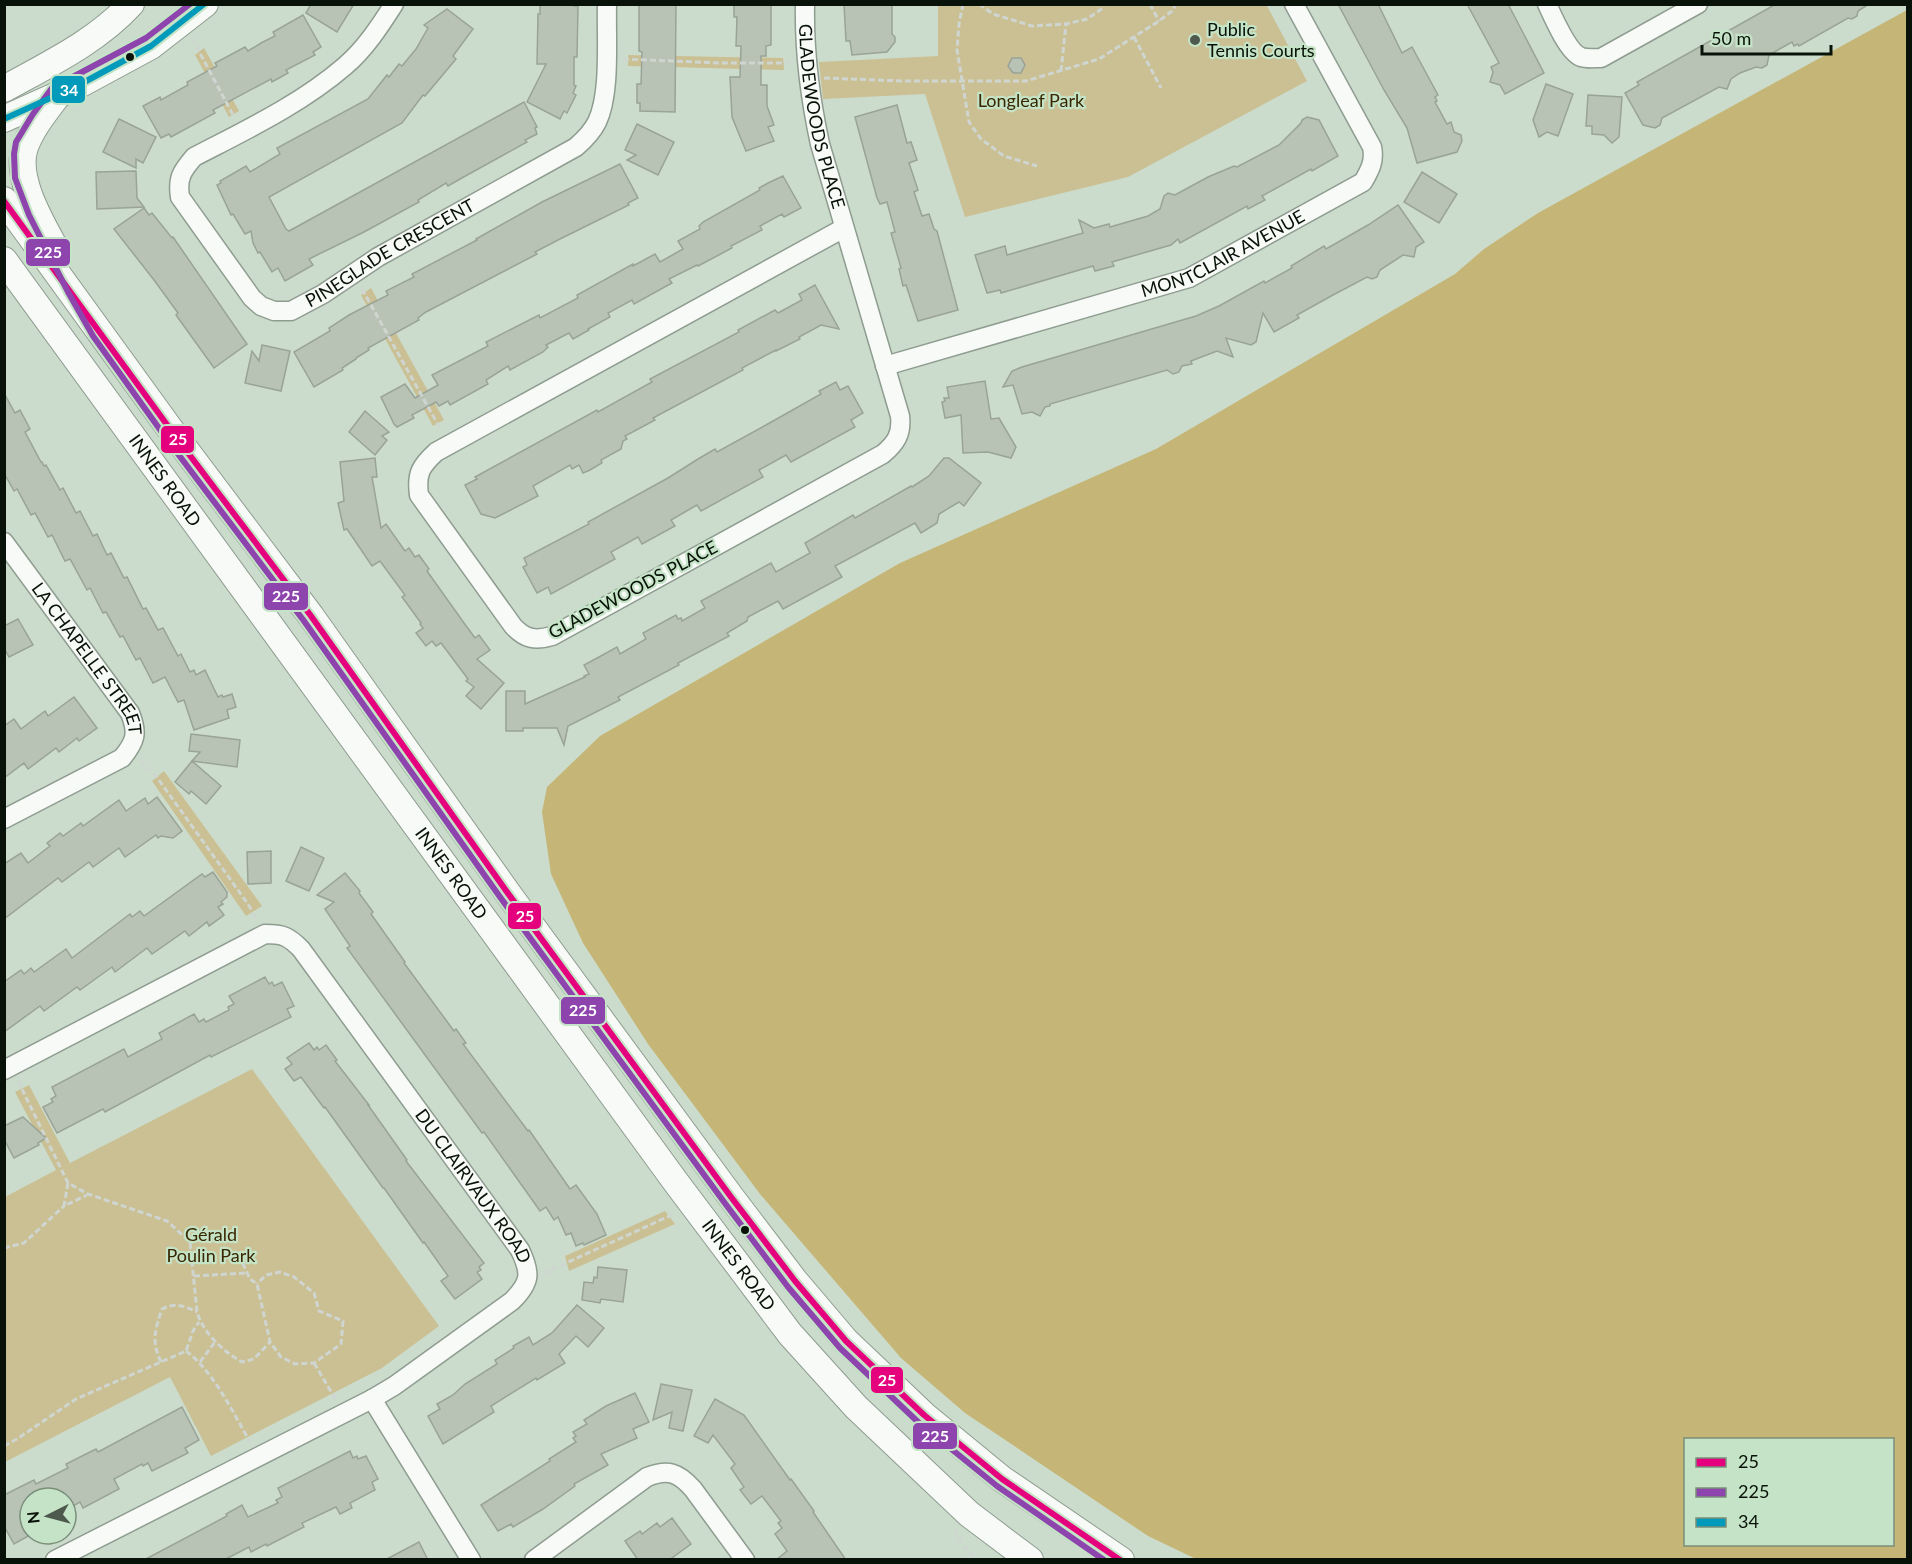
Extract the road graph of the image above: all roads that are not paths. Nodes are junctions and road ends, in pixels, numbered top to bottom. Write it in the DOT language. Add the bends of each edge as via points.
graph roads {
  1 [pos="131,4"];
  2 [pos="205,4"];
  3 [pos="394,4"];
  4 [pos="607,4"];
  5 [pos="805,4"];
  6 [pos="1294,4"];
  7 [pos="1547,4"];
  8 [pos="1698,4"];
  9 [pos="83,45"];
  10 [pos="4,71"];
  11 [pos="4,89"];
  12 [pos="58,95"];
  13 [pos="4,119"];
  14 [pos="4,200"];
  15 [pos="844,228"];
  16 [pos="4,260"];
  17 [pos="101,332"];
  18 [pos="885,366"];
  19 [pos="4,542"];
  20 [pos="11,563"];
  21 [pos="4,819"];
  22 [pos="8,1068"];
  23 [pos="372,1399"];
  24 [pos="55,1560"];
  25 [pos="471,1560"];
  26 [pos="534,1560"];
  27 [pos="745,1560"];
  28 [pos="1029,1560"];
  29 [pos="1121,1560"];
  1 -- 9 [label="main road"];
  2 -- 12 [label="main road" via="151,46"];
  3 -- 4 [label="street, PINEGLADE CRESCENT" via="376,33 346,66 292,104 194,157 184,169 178,184 180,197 261,306 291,311 378,257 576,147 597,123 606,91"];
  5 -- 15 [label="street, GLADEWOODS PLACE" via="812,105"];
  6 -- 18 [label="street, MONTCLAIR AVENUE" via="1372,147 1371,169 1363,182 1189,278"];
  7 -- 8 [label="street" via="1576,54 1600,58"];
  9 -- 10 [label="main road"];
  9 -- 11 [label="main road"];
  12 -- 13 [label="main road"];
  12 -- 17 [label="main road" via="26,145 24,177 37,212"];
  14 -- 17 [label="main road, INNES ROAD"];
  15 -- 18 [label="street, GLADEWOODS PLACE"];
  15 -- 18 [label="street, GLADEWOODS PLACE" via="436,452 422,465 417,482 419,495 513,626 520,634 543,639 883,454 895,444 901,427"];
  16 -- 28 [label="main road, INNES ROAD" via="790,1334 856,1407 969,1514"];
  17 -- 29 [label="main road, INNES ROAD" via="311,616 514,902 795,1281 846,1341 924,1415 1002,1479"];
  19 -- 20 [label="street, LA CHAPELLE STREET"];
  20 -- 21 [label="street, LA CHAPELLE STREET" via="130,713 135,734 133,745 122,758"];
  22 -- 23 [label="street, DU CLAIRVAUX ROAD" via="265,934 290,938 528,1266 528,1279 512,1301"];
  23 -- 24 [label="street, DU CLAIRVAUX ROAD"];
  23 -- 25 [label="street"];
  26 -- 27 [label="street" via="647,1477 672,1472 693,1489"];
}
